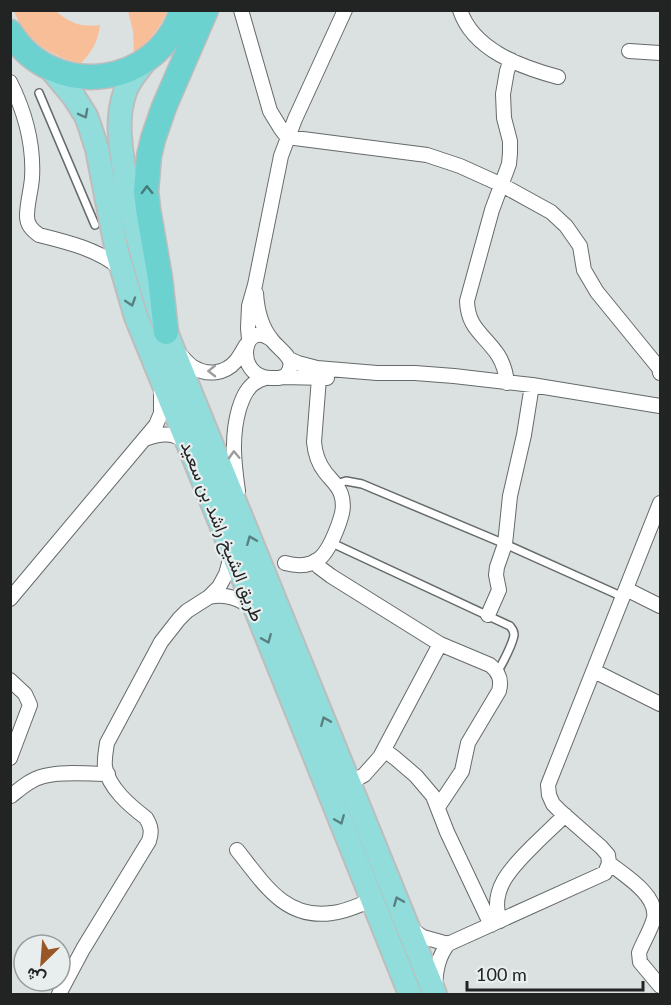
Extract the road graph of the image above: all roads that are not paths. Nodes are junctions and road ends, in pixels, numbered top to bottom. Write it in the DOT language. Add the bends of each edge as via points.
graph roads {
  1 [pos="182,10"];
  2 [pos="206,10"];
  3 [pos="241,10"];
  4 [pos="345,10"];
  5 [pos="460,10"];
  6 [pos="10,32"];
  7 [pos="629,51"];
  8 [pos="660,53"];
  9 [pos="511,60"];
  10 [pos="145,61"];
  11 [pos="49,67"];
  12 [pos="558,77"];
  13 [pos="10,82"];
  14 [pos="39,93"];
  15 [pos="287,137"];
  16 [pos="502,185"];
  17 [pos="97,201"];
  18 [pos="104,226"];
  19 [pos="83,248"];
  20 [pos="122,269"];
  21 [pos="255,285"];
  22 [pos="169,339"];
  23 [pos="272,340"];
  24 [pos="248,341"];
  25 [pos="289,358"];
  26 [pos="377,373"];
  27 [pos="660,373"];
  28 [pos="160,376"];
  29 [pos="282,377"];
  30 [pos="266,378"];
  31 [pos="319,378"];
  32 [pos="507,382"];
  33 [pos="532,386"];
  34 [pos="660,406"];
  35 [pos="146,439"];
  36 [pos="187,442"];
  37 [pos="336,484"];
  38 [pos="660,503"];
  39 [pos="241,513"];
  40 [pos="332,543"];
  41 [pos="505,544"];
  42 [pos="232,552"];
  43 [pos="315,561"];
  44 [pos="285,563"];
  45 [pos="625,593"];
  46 [pos="209,597"];
  47 [pos="10,599"];
  48 [pos="660,606"];
  49 [pos="256,610"];
  50 [pos="488,615"];
  51 [pos="440,644"];
  52 [pos="594,671"];
  53 [pos="497,672"];
  54 [pos="10,680"];
  55 [pos="660,704"];
  56 [pos="384,750"];
  57 [pos="10,758"];
  58 [pos="108,774"];
  59 [pos="350,783"];
  60 [pos="11,795"];
  61 [pos="438,807"];
  62 [pos="565,815"];
  63 [pos="237,850"];
  64 [pos="609,863"];
  65 [pos="372,900"];
  66 [pos="496,923"];
  67 [pos="409,928"];
  68 [pos="448,944"];
  69 [pos="660,986"];
  70 [pos="59,994"];
  71 [pos="410,994"];
  72 [pos="435,994"];
  1 -- 10 [label="highway" via="163,45"];
  22 -- 2 [label="highway, one-way" via="148,209 149,156 164,106"];
  3 -- 15 [label="street" via="270,111"];
  4 -- 15 [label="street"];
  5 -- 9 [label="street" via="480,42"];
  6 -- 11 [label="highway" via="28,54"];
  7 -- 8 [label="street"];
  9 -- 12 [label="street"];
  9 -- 16 [label="street" via="503,100 510,153"];
  10 -- 11 [label="highway" via="123,72 98,77 73,75"];
  10 -- 22 [label="main road, طريق الشيخ راشد بن سعيد" via="126,91 119,138 136,232"];
  11 -- 17 [label="main road, طريق الشيخ راشد بن سعيد, one-way" via="86,117 94,138"];
  13 -- 19 [label="street" via="23,111 31,144 29,225 39,235"];
  14 -- 17 [label="lane"];
  15 -- 16 [label="street" via="427,155"];
  15 -- 21 [label="street"];
  16 -- 27 [label="street" via="551,212 566,226 580,246 584,270 597,292"];
  16 -- 32 [label="street" via="468,293 467,309 471,323 501,361"];
  17 -- 18 [label="main road, طريق الشيخ راشد بن سعيد"];
  18 -- 19 [label="street" via="106,238"];
  18 -- 20 [label="main road, طريق الشيخ راشد بن سعيد"];
  19 -- 20 [label="street"];
  20 -- 28 [label="main road, طريق الشيخ راشد بن سعيد, one-way"];
  21 -- 23 [label="street" via="259,314"];
  21 -- 24 [label="street" via="249,306"];
  24 -- 22 [label="street, one-way" via="232,365 214,373 195,369"];
  22 -- 39 [label="main road, طريق الشيخ راشد بن سعيد"];
  23 -- 24 [label="street" via="261,334"];
  23 -- 25 [label="street"];
  24 -- 30 [label="street" via="245,357 249,366"];
  25 -- 26 [label="street" via="317,368"];
  25 -- 29 [label="street" via="290,370"];
  26 -- 31 [label="street"];
  26 -- 32 [label="street"];
  28 -- 35 [label="street" via="161,413"];
  28 -- 36 [label="main road, طريق الشيخ راشد بن سعيد"];
  29 -- 30 [label="street"];
  29 -- 31 [label="street"];
  39 -- 30 [label="street, one-way" via="234,463 235,429 245,394 253,384"];
  31 -- 37 [label="street" via="315,450 320,466"];
  32 -- 33 [label="street"];
  33 -- 34 [label="street"];
  33 -- 41 [label="street" via="510,496"];
  35 -- 36 [label="street" via="165,434"];
  35 -- 47 [label="street"];
  36 -- 42 [label="main road, طريق الشيخ راشد بن سعيد"];
  37 -- 40 [label="street" via="343,509"];
  37 -- 41 [label="lane" via="362,484"];
  38 -- 45 [label="street"];
  59 -- 39 [label="main road, طريق الشيخ راشد بن سعيد, one-way"];
  40 -- 43 [label="street"];
  40 -- 50 [label="lane"];
  41 -- 45 [label="lane"];
  41 -- 50 [label="street" via="497,567 498,594"];
  42 -- 46 [label="street" via="224,581"];
  42 -- 49 [label="main road, طريق الشيخ راشد بن سعيد"];
  43 -- 44 [label="street" via="303,565"];
  43 -- 51 [label="street" via="331,576"];
  45 -- 48 [label="street"];
  45 -- 52 [label="street"];
  46 -- 49 [label="street" via="235,598"];
  46 -- 58 [label="street" via="179,619 161,642 107,743"];
  49 -- 65 [label="main road, طريق الشيخ راشد بن سعيد, one-way"];
  50 -- 53 [label="lane" via="510,626 514,634"];
  51 -- 53 [label="street"];
  51 -- 56 [label="street"];
  52 -- 55 [label="street"];
  52 -- 62 [label="street" via="548,785 553,804"];
  53 -- 61 [label="street" via="499,691 468,743 462,771"];
  54 -- 57 [label="street" via="30,705"];
  56 -- 59 [label="street" via="370,770"];
  56 -- 61 [label="street" via="421,781"];
  58 -- 60 [label="street" via="45,776"];
  58 -- 70 [label="street" via="117,792 146,818 151,835"];
  67 -- 59 [label="main road, طريق الشيخ راشد بن سعيد, one-way"];
  61 -- 66 [label="street" via="447,832"];
  62 -- 64 [label="street" via="601,847"];
  62 -- 66 [label="street" via="505,877"];
  63 -- 65 [label="street" via="269,890 291,907 309,914 333,913"];
  64 -- 66 [label="street" via="604,873"];
  64 -- 69 [label="street" via="651,900 653,920 639,957"];
  65 -- 71 [label="main road, طريق الشيخ راشد بن سعيد"];
  66 -- 68 [label="street"];
  67 -- 68 [label="street" via="431,941"];
  67 -- 72 [label="main road, طريق الشيخ راشد بن سعيد"];
  68 -- 72 [label="street" via="438,963"];
}
